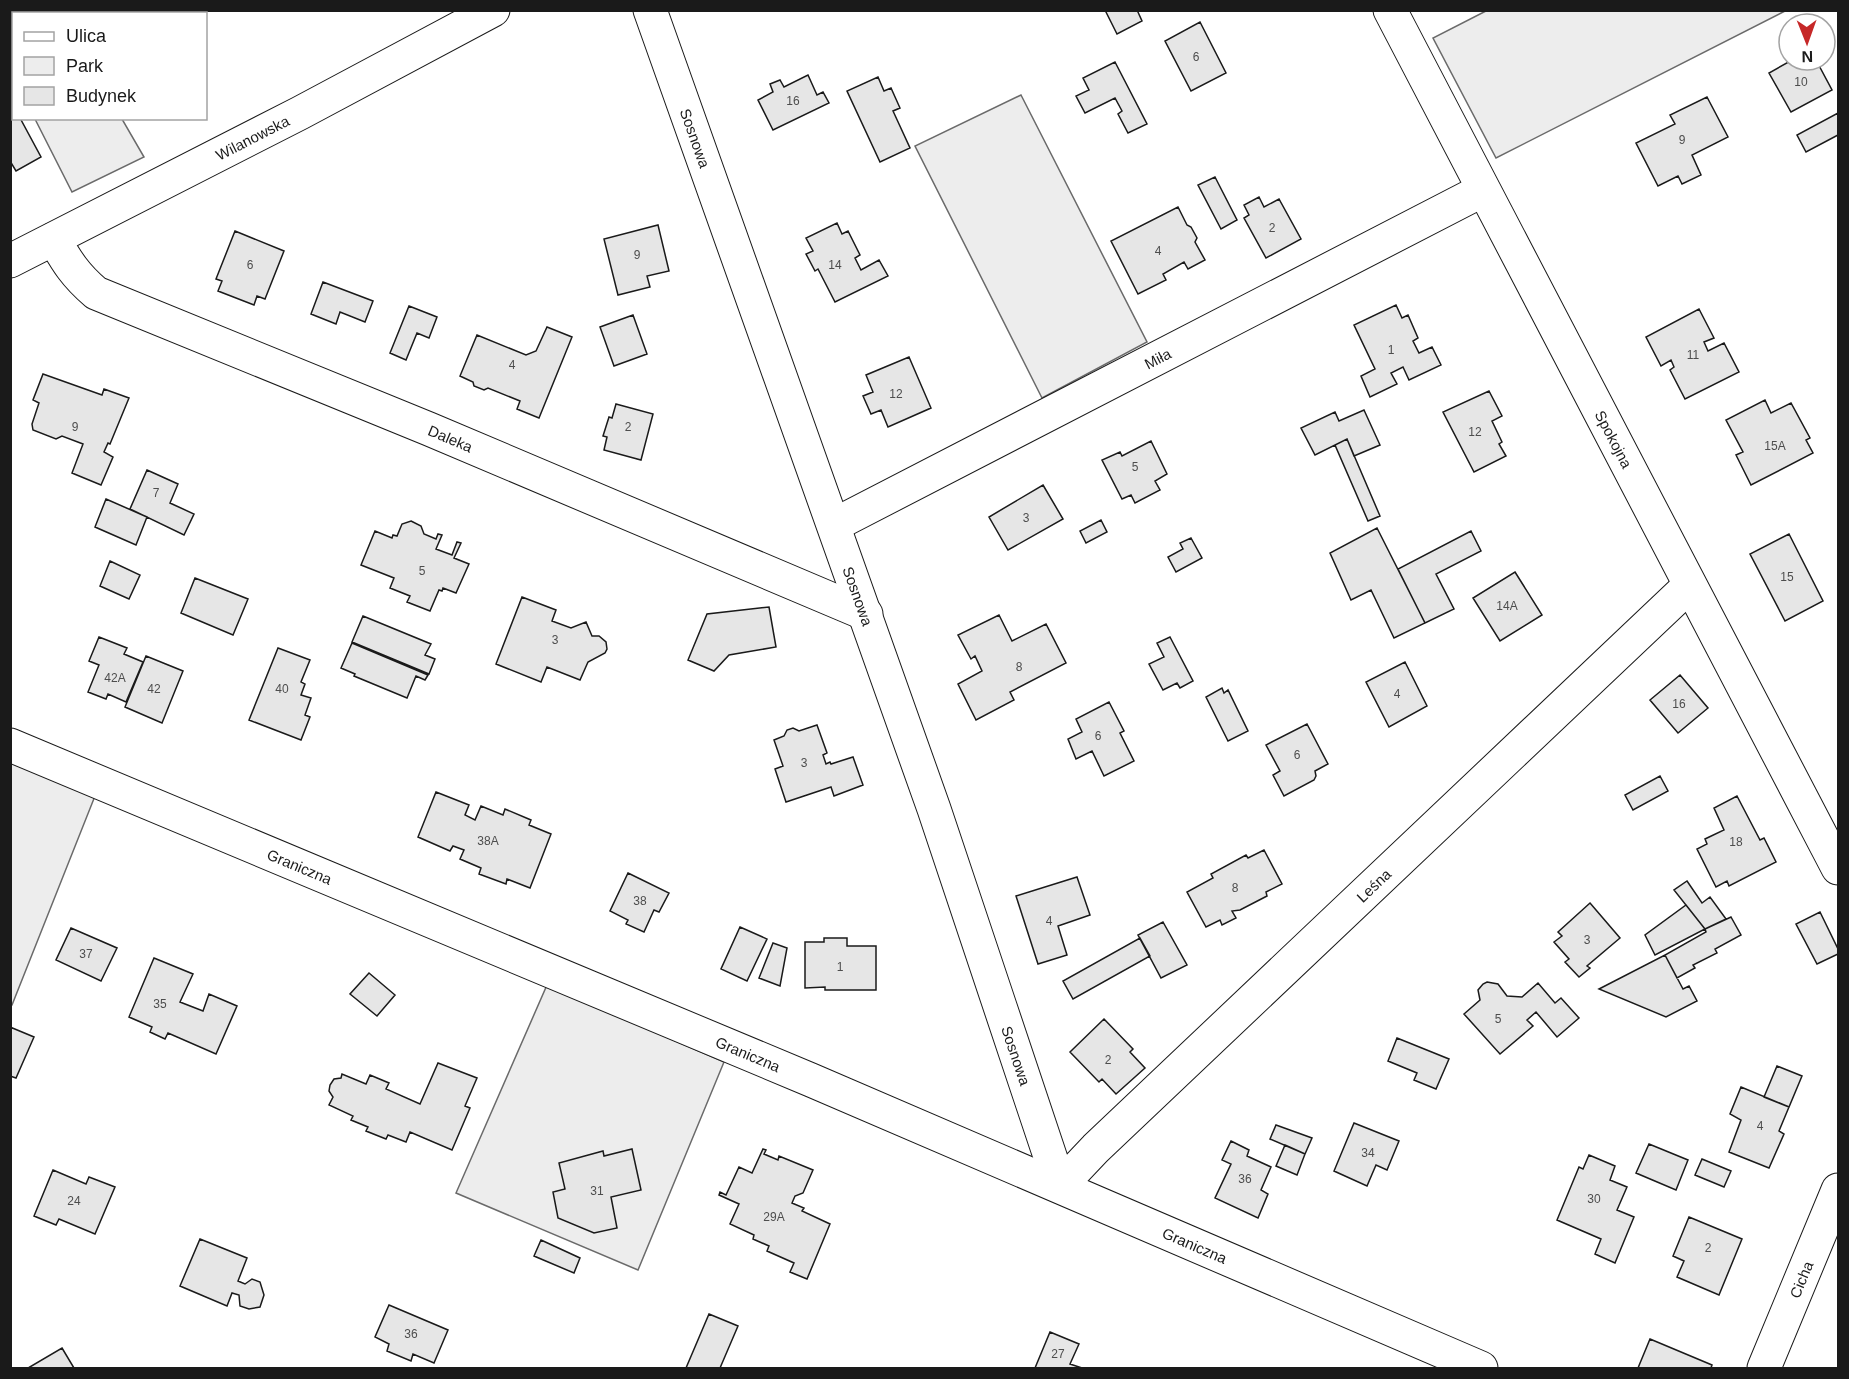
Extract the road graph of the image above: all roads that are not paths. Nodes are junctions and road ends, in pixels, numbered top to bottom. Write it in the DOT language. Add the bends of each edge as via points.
graph roads {
  1 [pos="493,10"];
  2 [pos="650,10"];
  3 [pos="1390,10"];
  4 [pos="1483,190"];
  5 [pos="54,239"];
  6 [pos="10,261"];
  7 [pos="834,525"];
  8 [pos="1689,586"];
  9 [pos="866,614"];
  10 [pos="10,745"];
  11 [pos="1839,868"];
  12 [pos="1060,1186"];
  13 [pos="1839,1190"];
  14 [pos="1481,1368"];
  15 [pos="1764,1368"];
  1 -- 5 [label="street, Wilanowska"];
  2 -- 7 [label="street, Sosnowa"];
  3 -- 4 [label="street, Spokojna"];
  4 -- 7 [label="street, Miła"];
  4 -- 8 [label="street, Spokojna"];
  5 -- 6 [label="street, Wilanowska"];
  5 -- 9 [label="street, Daleka" via="71,269 96,293"];
  7 -- 9 [label="street, Sosnowa"];
  8 -- 11 [label="street, Spokojna"];
  8 -- 12 [label="street, Leśna"];
  9 -- 12 [label="street, Sosnowa"];
  10 -- 12 [label="street, Graniczna"];
  12 -- 14 [label="street, Graniczna"];
  13 -- 15 [label="street, Cicha"];
}
